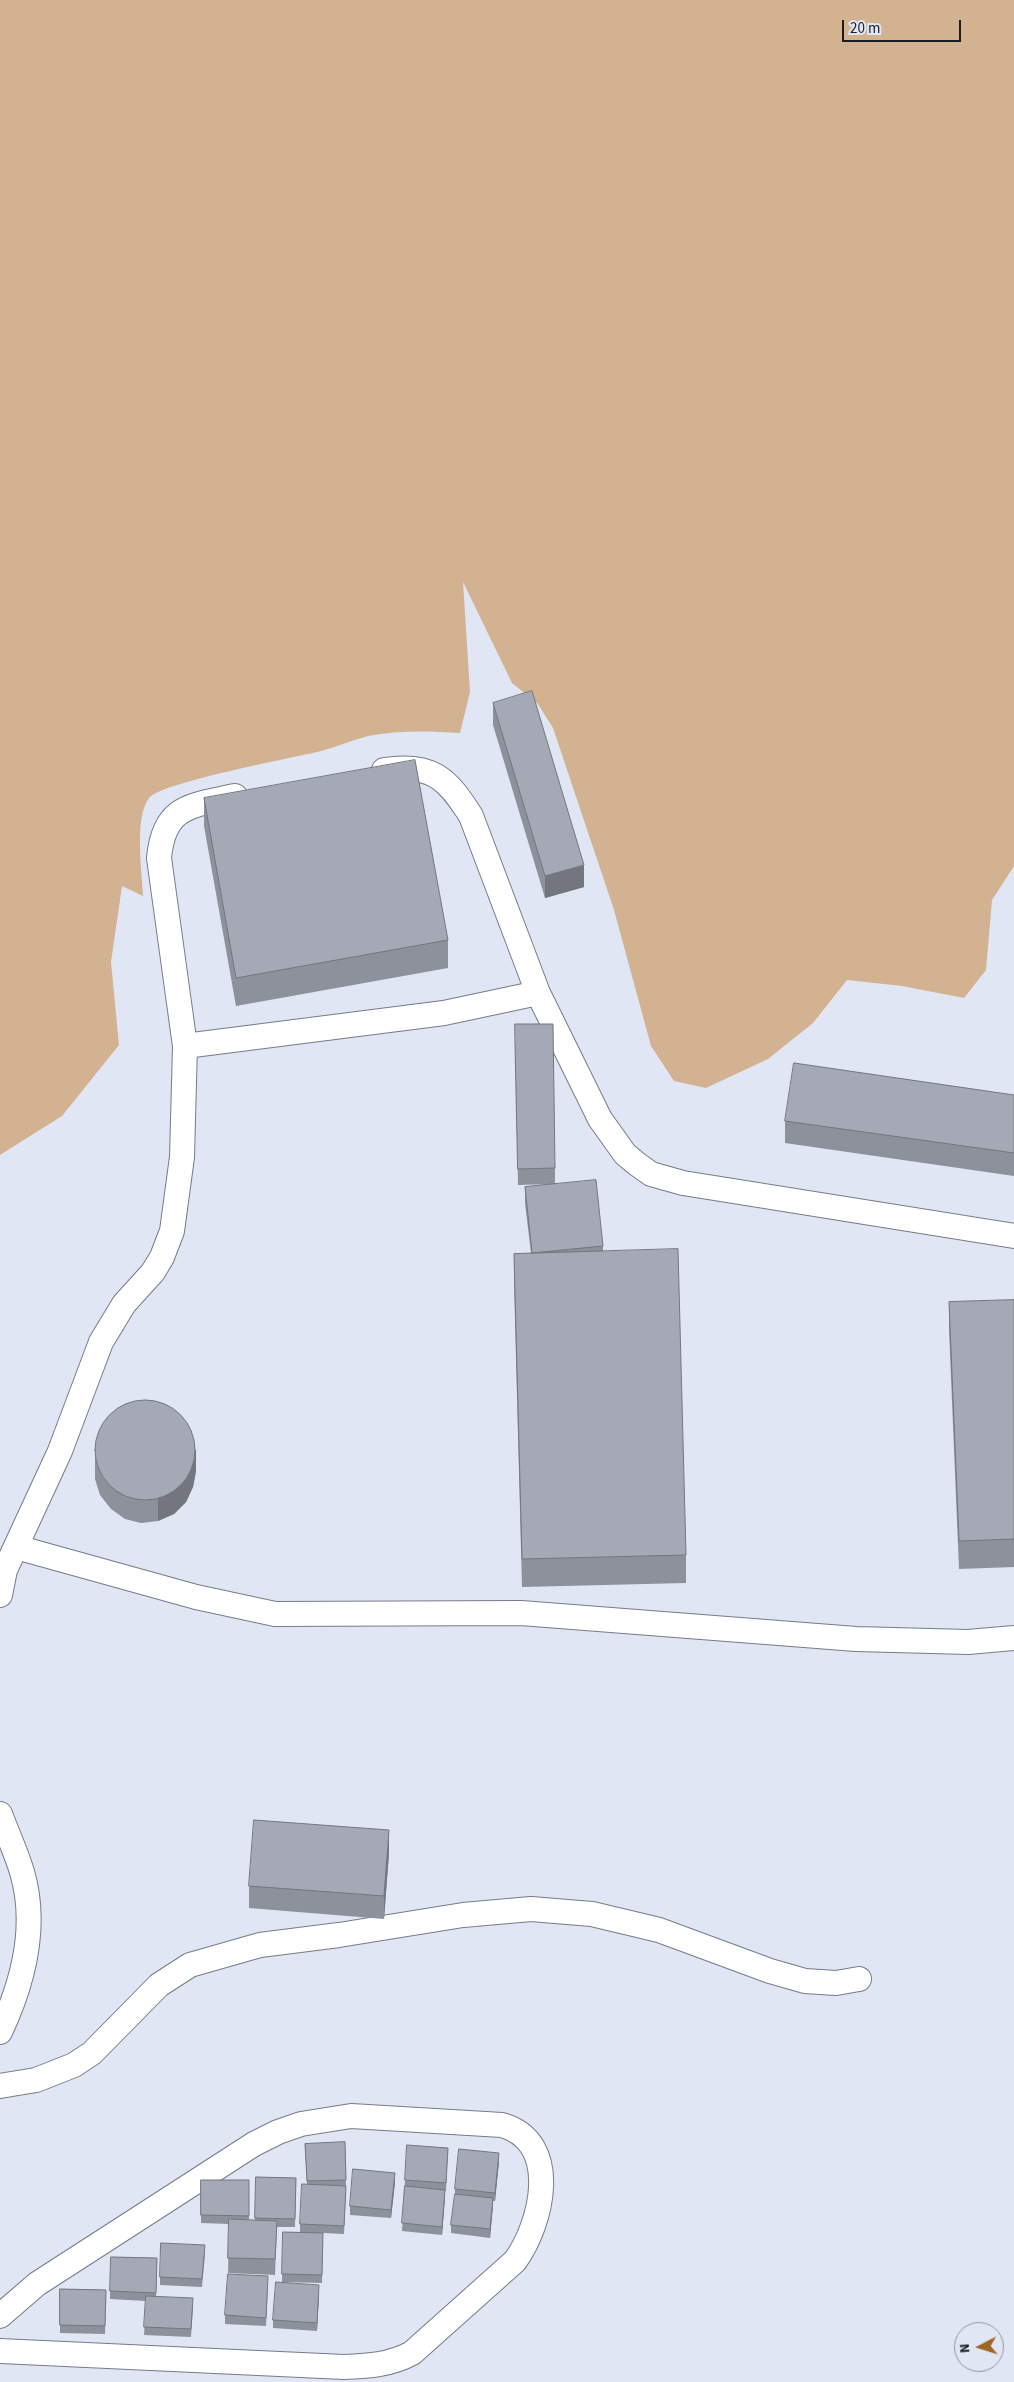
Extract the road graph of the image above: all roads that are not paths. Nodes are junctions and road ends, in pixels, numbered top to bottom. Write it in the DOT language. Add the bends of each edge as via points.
graph roads {
  1 [pos="362,773"];
  2 [pos="256,790"];
  3 [pos="538,993"];
  4 [pos="185,1046"];
  5 [pos="1014,1236"];
  6 [pos="16,1547"];
  7 [pos="0,1596"];
  8 [pos="1014,1638"];
  9 [pos="0,1814"];
  10 [pos="859,1979"];
  11 [pos="0,2032"];
  12 [pos="0,2086"];
  13 [pos="0,2316"];
  14 [pos="0,2351"];
  1 -- 3 [label="lane" via="414,769 434,773 455,791 471,816"];
  2 -- 4 [label="lane" via="186,808 170,821 161,837 159,858"];
  3 -- 4 [label="lane" via="444,1013"];
  3 -- 5 [label="lane" via="600,1118 625,1154 651,1174 683,1183"];
  4 -- 6 [label="lane" via="182,1157 172,1231 153,1272 124,1304 101,1342 60,1451"];
  6 -- 7 [label="lane"];
  6 -- 8 [label="lane" via="196,1597 275,1614 521,1613 856,1639 968,1642"];
  9 -- 11 [label="lane" via="22,1871 29,1925 18,1985"];
  10 -- 12 [label="lane" via="836,1983 805,1981 659,1930 592,1914 531,1909 463,1914 260,1945 190,1965 158,1985 92,2054 36,2080"];
  13 -- 14 [label="lane" via="37,2284 254,2144 301,2124 351,2116 502,2124 517,2129 528,2139 539,2164 540,2208 519,2256 412,2353 395,2361 344,2367"];
}
